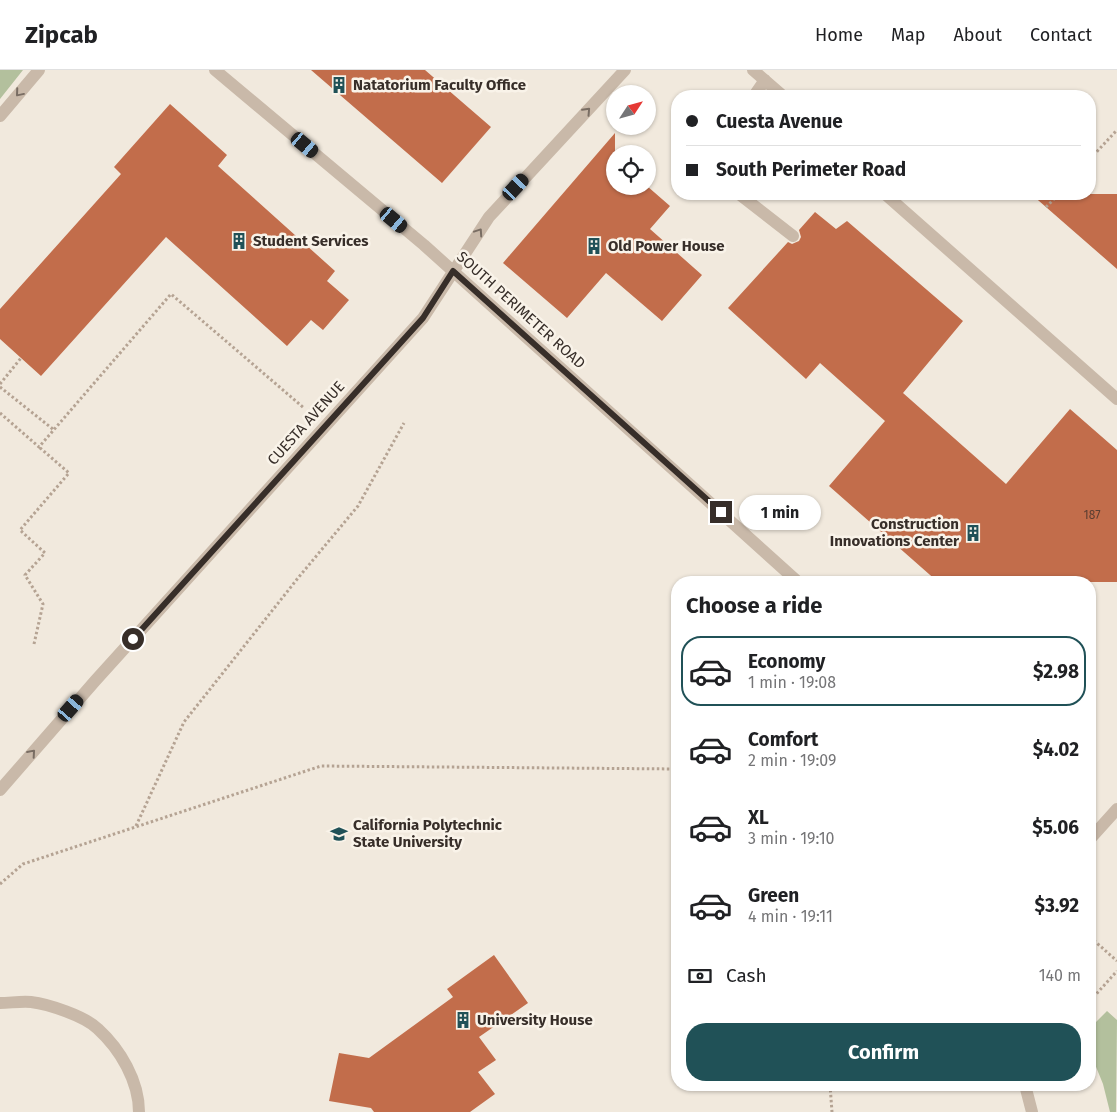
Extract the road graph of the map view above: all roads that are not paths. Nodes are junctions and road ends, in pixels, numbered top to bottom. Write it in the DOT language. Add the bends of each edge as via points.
graph roads {
  1 [pos="39,70"];
  2 [pos="215,70"];
  3 [pos="625,70"];
  4 [pos="753,70"];
  5 [pos="765,80"];
  6 [pos="758,90"];
  7 [pos="776,90"];
  8 [pos="0,116"];
  9 [pos="747,200"];
  10 [pos="892,200"];
  11 [pos="793,236"];
  12 [pos="453,271"];
  13 [pos="1117,399"];
  14 [pos="791,576"];
  15 [pos="0,790"];
  16 [pos="1117,809"];
  17 [pos="1096,832"];
  18 [pos="0,1004"];
  19 [pos="1026,1091"];
  20 [pos="139,1112"];
  21 [pos="1032,1112"];
  1 -- 8 [label="street, one-way"];
  2 -- 12 [label="street, SOUTH PERIMETER ROAD"];
  12 -- 3 [label="street, CUESTA AVENUE, one-way" via="490,217"];
  4 -- 5 [label="street"];
  5 -- 6 [label="street"];
  5 -- 7 [label="street"];
  9 -- 11 [label="street"];
  10 -- 13 [label="street"];
  12 -- 14 [label="street, SOUTH PERIMETER ROAD"];
  15 -- 12 [label="street, CUESTA AVENUE, one-way" via="94,681 423,318"];
  16 -- 17 [label="street"];
  18 -- 20 [label="street" via="30,1002 67,1011 97,1028 124,1060 139,1099"];
  19 -- 21 [label="street"];
}
